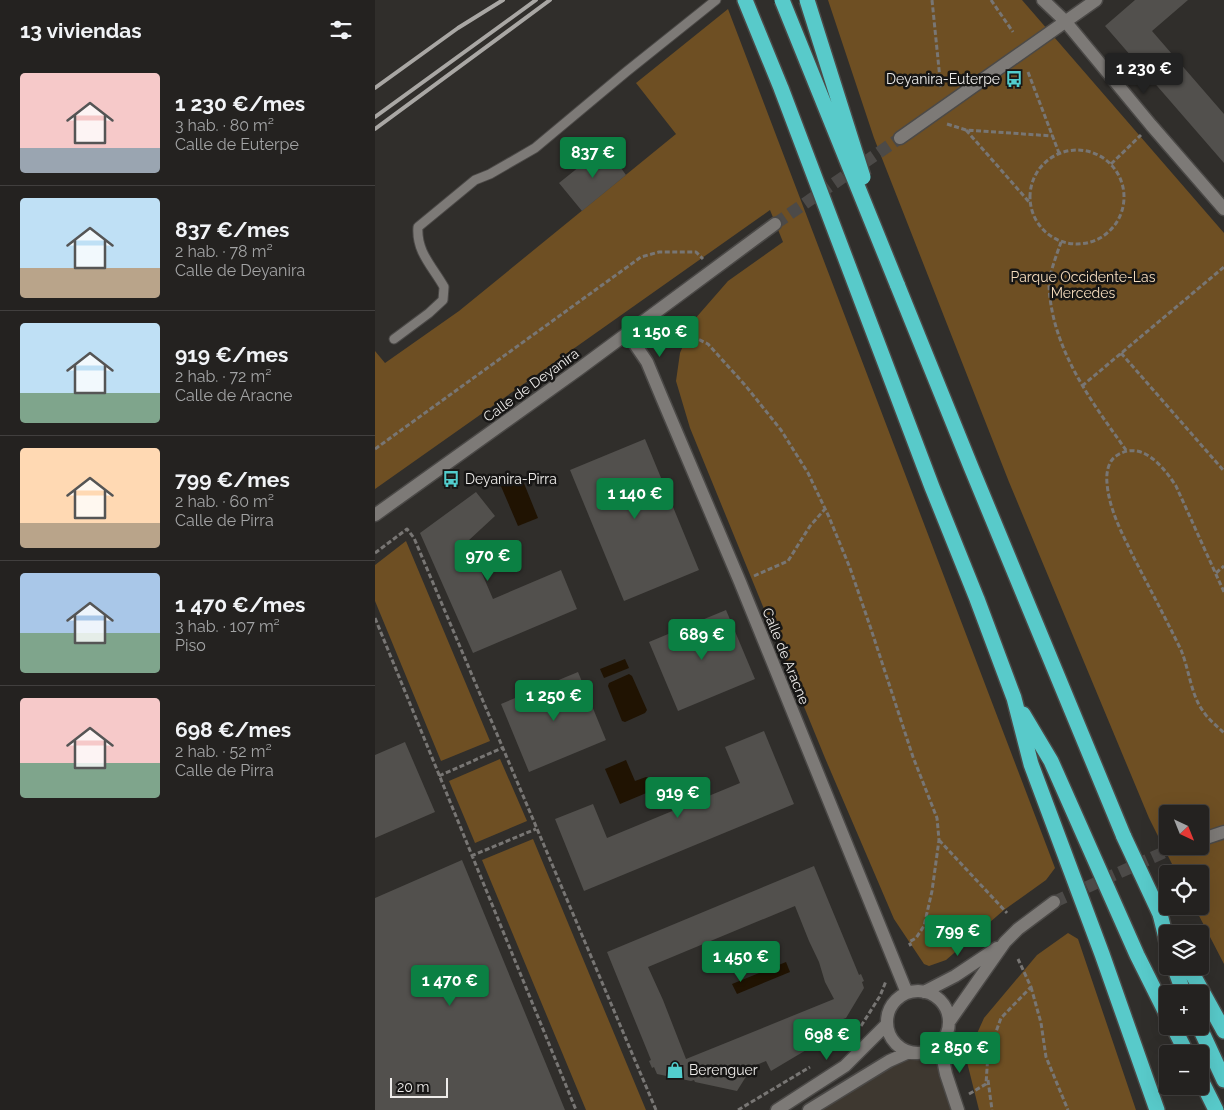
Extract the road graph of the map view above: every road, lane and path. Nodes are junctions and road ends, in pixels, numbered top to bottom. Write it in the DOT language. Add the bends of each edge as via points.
graph roads {
  1 [pos="716,0"];
  2 [pos="745,0"];
  3 [pos="783,0"];
  4 [pos="807,0"];
  5 [pos="932,0"];
  6 [pos="991,0"];
  7 [pos="1043,0"];
  8 [pos="1096,0"];
  9 [pos="1065,21"];
  10 [pos="1013,32"];
  11 [pos="1028,72"];
  12 [pos="943,108"];
  13 [pos="931,116"];
  14 [pos="1151,125"];
  15 [pos="966,130"];
  16 [pos="1053,136"];
  17 [pos="900,138"];
  18 [pos="1059,153"];
  19 [pos="1111,164"];
  20 [pos="1030,203"];
  21 [pos="1224,209"];
  22 [pos="775,224"];
  23 [pos="1061,242"];
  24 [pos="1224,267"];
  25 [pos="715,269"];
  26 [pos="897,284"];
  27 [pos="677,322"];
  28 [pos="628,334"];
  29 [pos="394,340"];
  30 [pos="1121,353"];
  31 [pos="1082,386"];
  32 [pos="375,450"];
  33 [pos="1126,450"];
  34 [pos="1224,471"];
  35 [pos="825,509"];
  36 [pos="375,515"];
  37 [pos="375,553"];
  38 [pos="1224,566"];
  39 [pos="1216,573"];
  40 [pos="740,582"];
  41 [pos="1224,592"];
  42 [pos="375,618"];
  43 [pos="1014,698"];
  44 [pos="1224,733"];
  45 [pos="502,748"];
  46 [pos="438,776"];
  47 [pos="536,829"];
  48 [pos="1224,832"];
  49 [pos="1209,837"];
  50 [pos="939,840"];
  51 [pos="471,856"];
  52 [pos="1054,902"];
  53 [pos="1159,912"];
  54 [pos="1007,913"];
  55 [pos="1005,942"];
  56 [pos="911,946"];
  57 [pos="1018,959"];
  58 [pos="883,973"];
  59 [pos="1194,975"];
  60 [pos="1031,987"];
  61 [pos="925,992"];
  62 [pos="907,993"];
  63 [pos="1159,999"];
  64 [pos="949,1022"];
  65 [pos="887,1024"];
  66 [pos="1224,1031"];
  67 [pos="856,1033"];
  68 [pos="1203,1035"];
  69 [pos="940,1045"];
  70 [pos="909,1052"];
  71 [pos="812,1066"];
  72 [pos="987,1072"];
  73 [pos="1224,1080"];
  74 [pos="1208,1095"];
  75 [pos="967,1096"];
  76 [pos="576,1110"];
  77 [pos="656,1110"];
  78 [pos="738,1110"];
  79 [pos="777,1110"];
  80 [pos="809,1110"];
  81 [pos="958,1110"];
  82 [pos="992,1110"];
  83 [pos="1068,1110"];
  84 [pos="1157,1110"];
  85 [pos="1216,1110"];
  1 -- 29 [label="lane" via="535,148 475,180 418,227 420,246 444,287 443,300"];
  2 -- 43 [label="highway"];
  3 -- 26 [label="highway, bridge"];
  4 -- 26 [label="highway, bridge"];
  5 -- 12 [label="path"];
  6 -- 10 [label="path"];
  7 -- 9 [label="street"];
  8 -- 9 [label="street"];
  9 -- 12 [label="street"];
  9 -- 14 [label="street"];
  11 -- 16 [label="path"];
  12 -- 13 [label="street"];
  13 -- 15 [label="path"];
  13 -- 17 [label="street"];
  14 -- 19 [label="path"];
  14 -- 21 [label="street"];
  15 -- 16 [label="path"];
  15 -- 20 [label="path"];
  16 -- 18 [label="path"];
  18 -- 19 [label="path" via="1087,151 1100,155"];
  18 -- 20 [label="path" via="1048,159 1033,179"];
  19 -- 23 [label="path" via="1125,192 1117,223 1092,242"];
  20 -- 23 [label="path" via="1040,227"];
  22 -- 25 [label="street, Calle de Deyanira"];
  23 -- 31 [label="path" via="1049,284 1054,320 1066,356"];
  24 -- 30 [label="path"];
  25 -- 28 [label="street, Calle de Deyanira"];
  25 -- 32 [label="path" via="696,252 659,252 641,258"];
  26 -- 53 [label="highway, bridge" via="1124,837"];
  27 -- 35 [label="path" via="685,333 708,344 781,430 808,473"];
  28 -- 36 [label="street, Calle de Deyanira"];
  28 -- 40 [label="street, Calle de Aracne" via="647,362"];
  30 -- 31 [label="path"];
  30 -- 34 [label="path"];
  31 -- 33 [label="path"];
  33 -- 39 [label="path" via="1137,450 1166,471"];
  33 -- 44 [label="path" via="1113,458 1107,471 1111,502 1121,531 1181,652 1202,710"];
  35 -- 40 [label="path" via="788,561"];
  35 -- 50 [label="path" via="850,568 913,757 937,818"];
  37 -- 45 [label="path" via="407,529 414,538"];
  38 -- 39 [label="path"];
  39 -- 41 [label="path"];
  40 -- 62 [label="street, Calle de Aracne"];
  42 -- 46 [label="path"];
  43 -- 63 [label="highway" via="1051,761"];
  43 -- 84 [label="highway" via="1031,764"];
  45 -- 46 [label="path"];
  45 -- 47 [label="path"];
  46 -- 51 [label="path"];
  47 -- 51 [label="path"];
  47 -- 77 [label="path"];
  48 -- 49 [label="street"];
  50 -- 54 [label="path"];
  50 -- 56 [label="path" via="923,926 916,938 909,942"];
  51 -- 76 [label="path"];
  52 -- 55 [label="street"];
  55 -- 61 [label="street"];
  55 -- 64 [label="street"];
  57 -- 60 [label="path"];
  58 -- 67 [label="path" via="886,980 880,996"];
  59 -- 66 [label="highway"];
  60 -- 72 [label="path" via="1001,1018 988,1054"];
  60 -- 83 [label="path" via="1046,1057"];
  61 -- 62 [label="street"];
  61 -- 64 [label="street" via="943,1003"];
  62 -- 65 [label="street" via="891,1007"];
  64 -- 69 [label="street" via="949,1031"];
  65 -- 70 [label="street" via="894,1042"];
  65 -- 79 [label="street" via="845,1066"];
  68 -- 73 [label="highway"];
  69 -- 70 [label="street" via="921,1053"];
  69 -- 81 [label="street"];
  70 -- 80 [label="street"];
  71 -- 78 [label="path"];
  72 -- 75 [label="path" via="986,1084"];
  72 -- 82 [label="path"];
  74 -- 85 [label="highway"];
}
